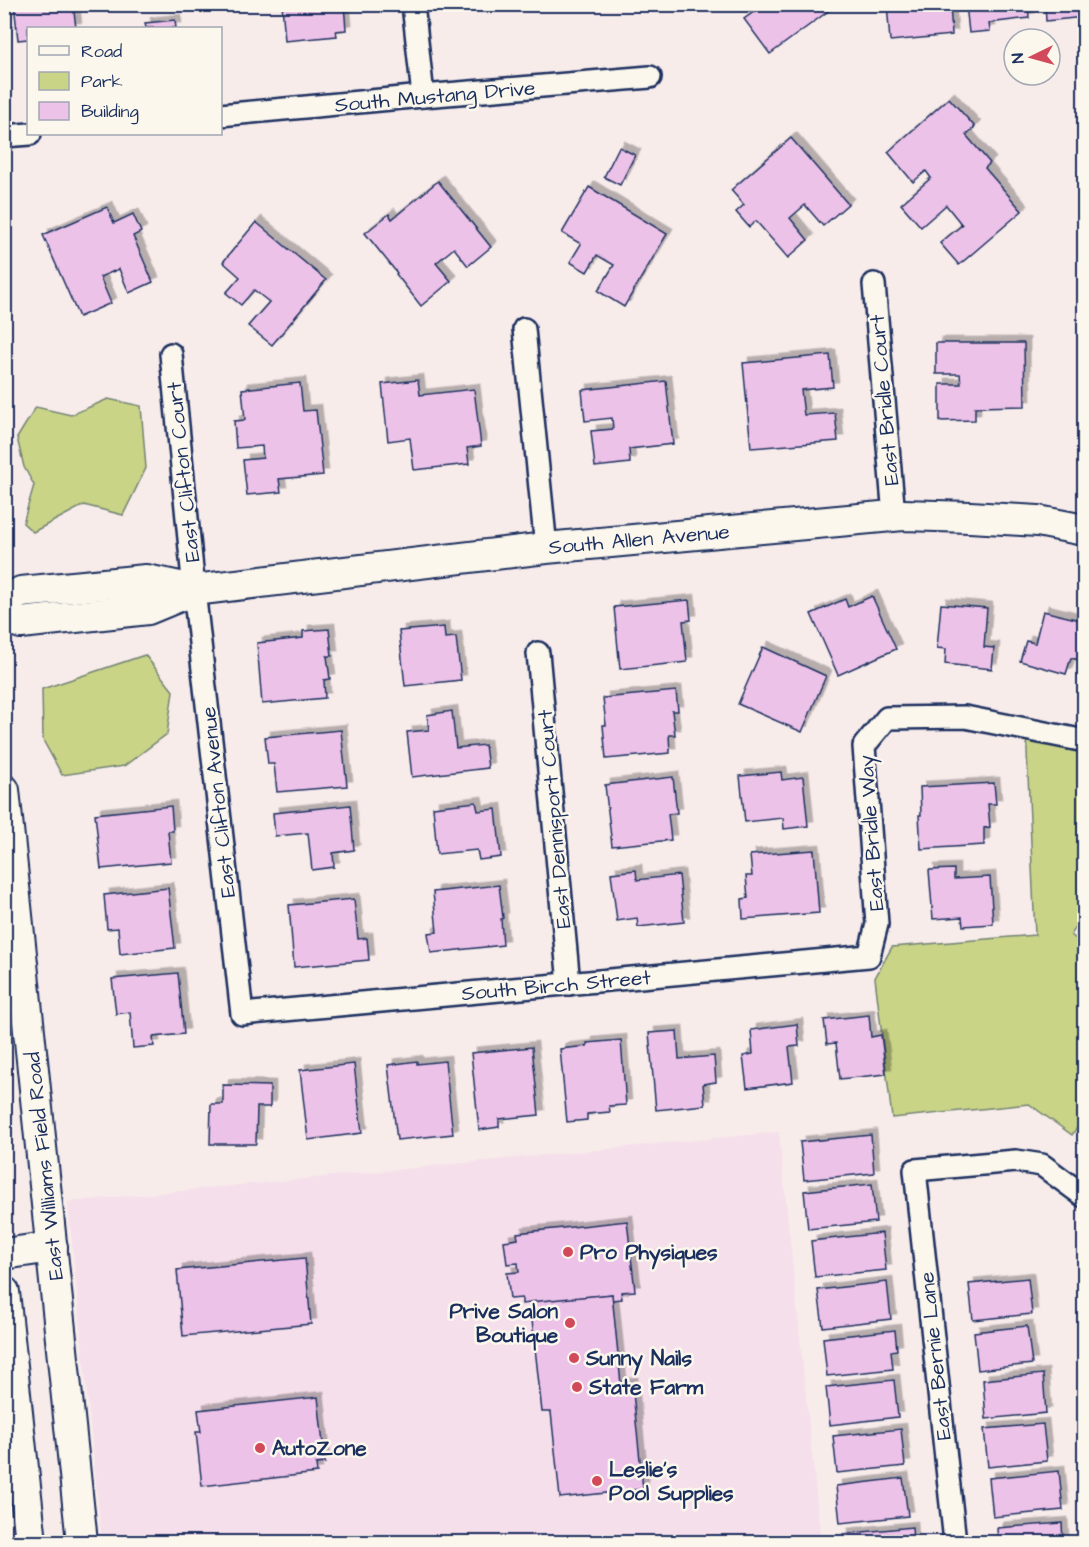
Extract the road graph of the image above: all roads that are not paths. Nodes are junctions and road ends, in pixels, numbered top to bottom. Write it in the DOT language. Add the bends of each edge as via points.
graph roads {
  1 [pos="413,4"];
  2 [pos="650,77"];
  3 [pos="423,96"];
  4 [pos="222,115"];
  5 [pos="27,134"];
  6 [pos="4,136"];
  7 [pos="874,284"];
  8 [pos="524,329"];
  9 [pos="171,354"];
  10 [pos="894,516"];
  11 [pos="1084,530"];
  12 [pos="546,548"];
  13 [pos="194,590"];
  14 [pos="4,601"];
  15 [pos="4,617"];
  16 [pos="538,653"];
  17 [pos="1084,740"];
  18 [pos="4,790"];
  19 [pos="869,956"];
  20 [pos="569,984"];
  21 [pos="242,1014"];
  22 [pos="1084,1196"];
  23 [pos="52,1247"];
  24 [pos="4,1254"];
  25 [pos="4,1292"];
  26 [pos="31,1542"];
  27 [pos="82,1542"];
  28 [pos="955,1542"];
  1 -- 3 [label="street"];
  2 -- 3 [label="street, South Mustang Drive"];
  3 -- 4 [label="street, South Mustang Drive"];
  5 -- 6 [label="street"];
  7 -- 10 [label="street, East Bridle Court"];
  8 -- 12 [label="street"];
  9 -- 13 [label="street, East Clifton Court"];
  10 -- 11 [label="street, South Allen Avenue" via="1038,521"];
  10 -- 12 [label="street, South Allen Avenue"];
  12 -- 13 [label="street, South Allen Avenue"];
  13 -- 14 [label="street, South Allen Avenue" via="146,580 21,592"];
  13 -- 15 [label="street, South Allen Avenue" via="148,609 21,623"];
  13 -- 21 [label="street, East Clifton Avenue"];
  16 -- 20 [label="street, East Dennisport Court"];
  17 -- 19 [label="street, East Bridle Way" via="965,717 887,718 864,746 877,924"];
  18 -- 23 [label="street, East Williams Field Road"];
  19 -- 20 [label="street, South Birch Street"];
  20 -- 21 [label="street, South Birch Street"];
  22 -- 28 [label="street, East Bernie Lane" via="1042,1165 1016,1161 915,1170"];
  23 -- 24 [label="street"];
  23 -- 27 [label="street, East Williams Field Road"];
  25 -- 26 [label="street"];
}
